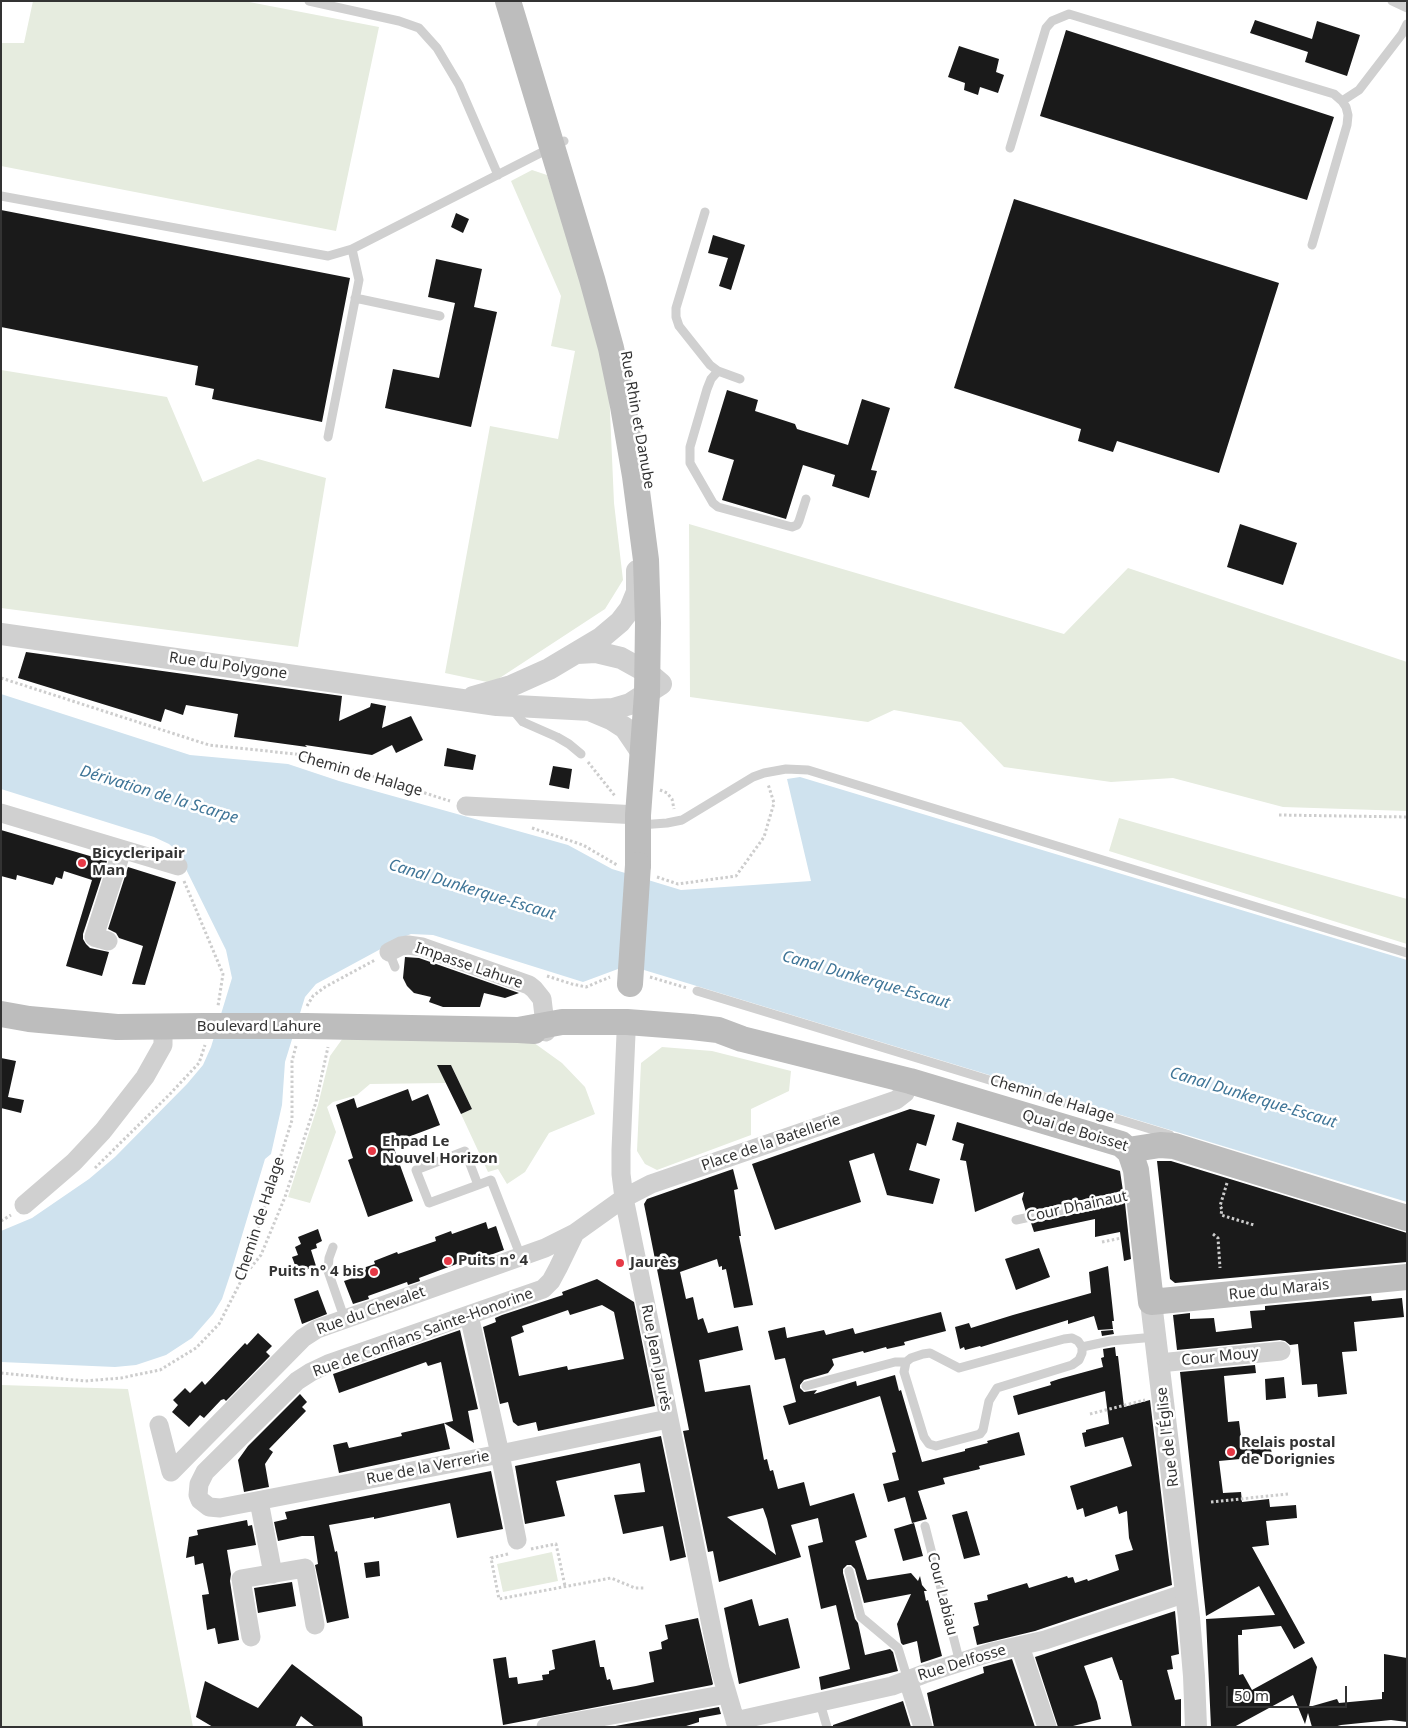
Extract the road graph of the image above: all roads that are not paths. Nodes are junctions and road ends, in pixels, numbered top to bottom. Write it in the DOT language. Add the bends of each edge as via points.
graph roads {
  1 [pos="309,1"];
  2 [pos="508,1"];
  3 [pos="523,1"];
  4 [pos="1392,1"];
  5 [pos="1407,8"];
  6 [pos="1407,24"];
  7 [pos="1342,101"];
  8 [pos="558,144"];
  9 [pos="1010,148"];
  10 [pos="498,175"];
  11 [pos="1,196"];
  12 [pos="705,212"];
  13 [pos="1312,244"];
  14 [pos="352,250"];
  15 [pos="355,298"];
  16 [pos="440,316"];
  17 [pos="718,371"];
  18 [pos="740,379"];
  19 [pos="328,437"];
  20 [pos="638,497"];
  21 [pos="806,499"];
  22 [pos="1,634"];
  23 [pos="577,653"];
  24 [pos="652,684"];
  25 [pos="455,698"];
  26 [pos="510,706"];
  27 [pos="591,710"];
  28 [pos="642,753"];
  29 [pos="581,754"];
  30 [pos="466,806"];
  31 [pos="1,813"];
  32 [pos="635,820"];
  33 [pos="122,850"];
  34 [pos="178,866"];
  35 [pos="108,941"];
  36 [pos="1407,953"];
  37 [pos="392,960"];
  38 [pos="630,984"];
  39 [pos="697,991"];
  40 [pos="1,1014"];
  41 [pos="163,1027"];
  42 [pos="545,1028"];
  43 [pos="626,1028"];
  44 [pos="910,1081"];
  45 [pos="1178,1137"];
  46 [pos="1128,1150"];
  47 [pos="478,1185"];
  48 [pos="1139,1193"];
  49 [pos="624,1198"];
  50 [pos="24,1205"];
  51 [pos="1407,1218"];
  52 [pos="1016,1220"];
  53 [pos="575,1233"];
  54 [pos="333,1247"];
  55 [pos="521,1258"];
  56 [pos="1407,1277"];
  57 [pos="1151,1302"];
  58 [pos="469,1315"];
  59 [pos="344,1320"];
  60 [pos="1156,1337"];
  61 [pos="1082,1346"];
  62 [pos="1281,1351"];
  63 [pos="906,1362"];
  64 [pos="1159,1363"];
  65 [pos="806,1386"];
  66 [pos="668,1419"];
  67 [pos="159,1425"];
  68 [pos="500,1454"];
  69 [pos="198,1489"];
  70 [pos="259,1501"];
  71 [pos="925,1526"];
  72 [pos="519,1548"];
  73 [pos="849,1571"];
  74 [pos="273,1574"];
  75 [pos="1186,1593"];
  76 [pos="316,1624"];
  77 [pos="251,1638"];
  78 [pos="1020,1646"];
  79 [pos="960,1663"];
  80 [pos="908,1680"];
  81 [pos="727,1694"];
  82 [pos="820,1703"];
  83 [pos="736,1724"];
  84 [pos="546,1727"];
  85 [pos="827,1727"];
  86 [pos="923,1727"];
  87 [pos="1047,1727"];
  88 [pos="1196,1727"];
  1 -- 10 [label="lane" via="419,28 438,48 459,84"];
  2 -- 8 [label="main road, Rue Rhin et Danube"];
  3 -- 8 [label="main road, Rue Rhin et Danube"];
  4 -- 5 [label="lane"];
  6 -- 7 [label="lane" via="1359,90"];
  7 -- 9 [label="lane" via="1334,94 1069,14 1052,21 1046,28"];
  7 -- 13 [label="lane" via="1348,115 1347,125"];
  8 -- 10 [label="lane"];
  8 -- 20 [label="main road, Rue Rhin et Danube" via="614,363"];
  8 -- 24 [label="main road, Rue Rhin et Danube" via="619,326 634,395 657,546 662,623"];
  10 -- 14 [label="lane"];
  11 -- 14 [label="lane" via="328,256"];
  12 -- 17 [label="lane" via="676,317 685,334"];
  14 -- 15 [label="lane" via="359,280"];
  15 -- 16 [label="lane"];
  15 -- 19 [label="lane"];
  17 -- 18 [label="lane"];
  17 -- 21 [label="lane" via="707,389 690,447 690,463 713,503 792,528 799,521"];
  20 -- 23 [label="street, Rue du Polygone" via="634,534 638,584 635,599 626,615 611,630"];
  20 -- 24 [label="main road, Rue Rhin et Danube" via="647,578"];
  22 -- 25 [label="street, Rue du Polygone"];
  23 -- 24 [label="street, Rue du Polygone" via="596,652 630,662"];
  23 -- 25 [label="street, Rue du Polygone" via="511,686 483,696"];
  24 -- 27 [label="street, Rue du Polygone" via="627,706"];
  24 -- 28 [label="main road, Rue Rhin et Danube"];
  24 -- 32 [label="main road, Rue Rhin et Danube" via="650,789"];
  25 -- 26 [label="street, Rue du Polygone"];
  26 -- 27 [label="street, Rue du Polygone"];
  26 -- 29 [label="lane" via="523,722 557,737"];
  27 -- 28 [label="street, Rue du Polygone" via="625,728"];
  28 -- 32 [label="main road, Rue Rhin et Danube"];
  30 -- 32 [label="street"];
  31 -- 33 [label="street"];
  32 -- 36 [label="lane" via="675,822 694,814 753,777 786,769 808,770"];
  32 -- 38 [label="main road, Rue Rhin et Danube, bridge" via="639,858"];
  33 -- 34 [label="street"];
  33 -- 35 [label="street" via="94,937"];
  37 -- 42 [label="street, Impasse Lahure" via="401,946 414,945 528,986 542,999"];
  38 -- 43 [label="main road, Rue Jean Jaurès"];
  39 -- 45 [label="lane, Chemin de Halage"];
  40 -- 41 [label="main road, Boulevard Lahure" via="117,1027"];
  41 -- 42 [label="main road, Boulevard Lahure, bridge"];
  41 -- 50 [label="street" via="163,1045 145,1077 103,1131 74,1162"];
  42 -- 43 [label="main road, Boulevard Lahure" via="562,1022"];
  43 -- 44 [label="main road, Quai de Boisset" via="706,1028"];
  43 -- 49 [label="street, Rue Jean Jaurès" via="621,1150"];
  44 -- 46 [label="main road, Quai de Boisset" via="1121,1144"];
  44 -- 49 [label="street, Place de la Batellerie" via="896,1100 662,1180"];
  46 -- 48 [label="main road, Rue de l'Église" via="1136,1170"];
  46 -- 51 [label="main road, Quai de Boisset" via="1164,1144"];
  47 -- 47 [label="lane" via="429,1203 416,1170 466,1152"];
  47 -- 55 [label="lane" via="491,1180"];
  48 -- 52 [label="lane, Cour Dhainaut"];
  48 -- 57 [label="main road, Rue de l'Église"];
  49 -- 53 [label="street, Rue du Chevalet"];
  49 -- 66 [label="street, Rue Jean Jaurès"];
  53 -- 55 [label="street, Rue du Chevalet"];
  53 -- 58 [label="street, Rue de Conflans Sainte-Honorine" via="558,1268 543,1289"];
  54 -- 59 [label="lane" via="328,1272"];
  55 -- 59 [label="street, Rue du Chevalet"];
  56 -- 57 [label="main road, Rue du Marais"];
  57 -- 60 [label="street, Rue de l'Église"];
  58 -- 68 [label="street"];
  58 -- 69 [label="street, Rue de Conflans Sainte-Honorine" via="311,1372 297,1381 210,1466"];
  59 -- 67 [label="street, Rue du Chevalet" via="317,1329 303,1338 171,1472"];
  60 -- 61 [label="lane"];
  60 -- 64 [label="street, Rue de l'Église"];
  61 -- 63 [label="lane" via="1075,1339 1064,1338 960,1368 930,1353"];
  61 -- 63 [label="lane" via="1081,1357 1072,1365 997,1388 989,1401 980,1434 936,1446 929,1444 924,1437 904,1372"];
  62 -- 64 [label="street, Cour Mouy"];
  63 -- 65 [label="lane" via="894,1362"];
  64 -- 75 [label="street, Rue de l'Église"];
  66 -- 68 [label="street, Rue de la Verrerie"];
  66 -- 81 [label="street, Rue Jean Jaurès"];
  68 -- 70 [label="street, Rue de la Verrerie"];
  68 -- 72 [label="street"];
  69 -- 70 [label="street, Rue de la Verrerie" via="200,1500 213,1508"];
  70 -- 74 [label="street"];
  71 -- 79 [label="lane, Cour Labiau"];
  73 -- 80 [label="lane" via="861,1617 898,1648"];
  74 -- 76 [label="street" via="305,1568"];
  74 -- 77 [label="street" via="241,1579"];
  75 -- 78 [label="street, Rue Delfosse"];
  75 -- 88 [label="street, Rue de l'Église"];
  78 -- 79 [label="street, Rue Delfosse"];
  78 -- 87 [label="street"];
  79 -- 80 [label="street, Rue Delfosse"];
  80 -- 82 [label="street, Rue Delfosse"];
  80 -- 86 [label="street"];
  81 -- 83 [label="street, Rue Jean Jaurès"];
  81 -- 84 [label="street"];
  82 -- 83 [label="street, Rue Delfosse"];
  82 -- 85 [label="lane"];
}
